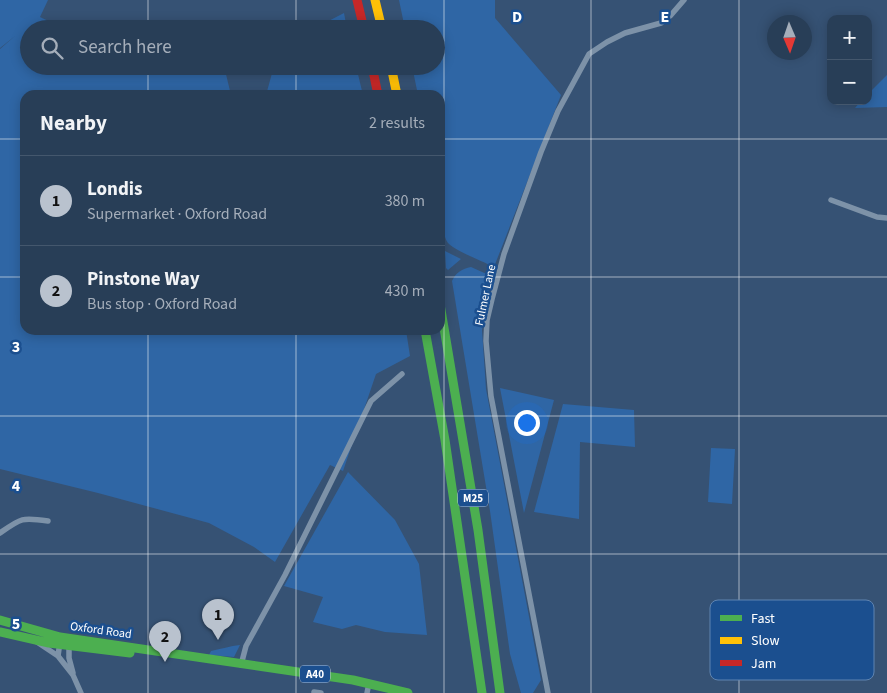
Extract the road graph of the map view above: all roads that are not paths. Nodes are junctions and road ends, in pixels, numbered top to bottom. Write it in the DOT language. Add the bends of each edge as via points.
graph roads {
  1 [pos="357,0"];
  2 [pos="375,0"];
  3 [pos="383,0"];
  4 [pos="684,0"];
  5 [pos="362,20"];
  6 [pos="381,20"];
  7 [pos="384,20"];
  8 [pos="374,75"];
  9 [pos="393,75"];
  10 [pos="377,90"];
  11 [pos="396,90"];
  12 [pos="831,200"];
  13 [pos="887,218"];
  14 [pos="445,334"];
  15 [pos="427,335"];
  16 [pos="402,374"];
  17 [pos="48,521"];
  18 [pos="0,533"];
  19 [pos="0,620"];
  20 [pos="0,632"];
  21 [pos="33,640"];
  22 [pos="65,641"];
  23 [pos="58,656"];
  24 [pos="241,665"];
  25 [pos="73,675"];
  26 [pos="369,683"];
  27 [pos="314,692"];
  28 [pos="81,693"];
  29 [pos="321,693"];
  30 [pos="367,693"];
  31 [pos="408,693"];
  32 [pos="482,693"];
  33 [pos="500,693"];
  34 [pos="548,693"];
  1 -- 5 [label="main road"];
  2 -- 6 [label="main road"];
  3 -- 7 [label="main road"];
  4 -- 34 [label="street, Fulmer Lane" via="661,23 624,33 589,54 558,111 541,152 504,254 487,320 491,396"];
  8 -- 10 [label="main road"];
  9 -- 11 [label="main road"];
  12 -- 13 [label="street"];
  14 -- 33 [label="main road, M25" via="478,530"];
  15 -- 32 [label="main road, M25"];
  16 -- 24 [label="street" via="371,401 246,646"];
  17 -- 18 [label="street" via="19,520"];
  19 -- 22 [label="main road, Oxford Road / A40"];
  20 -- 21 [label="main road, A40"];
  21 -- 22 [label="main road, A40"];
  21 -- 23 [label="street"];
  22 -- 23 [label="street"];
  22 -- 24 [label="main road, Oxford Road / A40" via="187,655"];
  22 -- 25 [label="street"];
  23 -- 25 [label="street"];
  24 -- 26 [label="main road, Oxford Road / A40"];
  25 -- 28 [label="street"];
  26 -- 30 [label="street"];
  26 -- 31 [label="main road, Oxford Road / A40"];
  27 -- 29 [label="street"];
}
